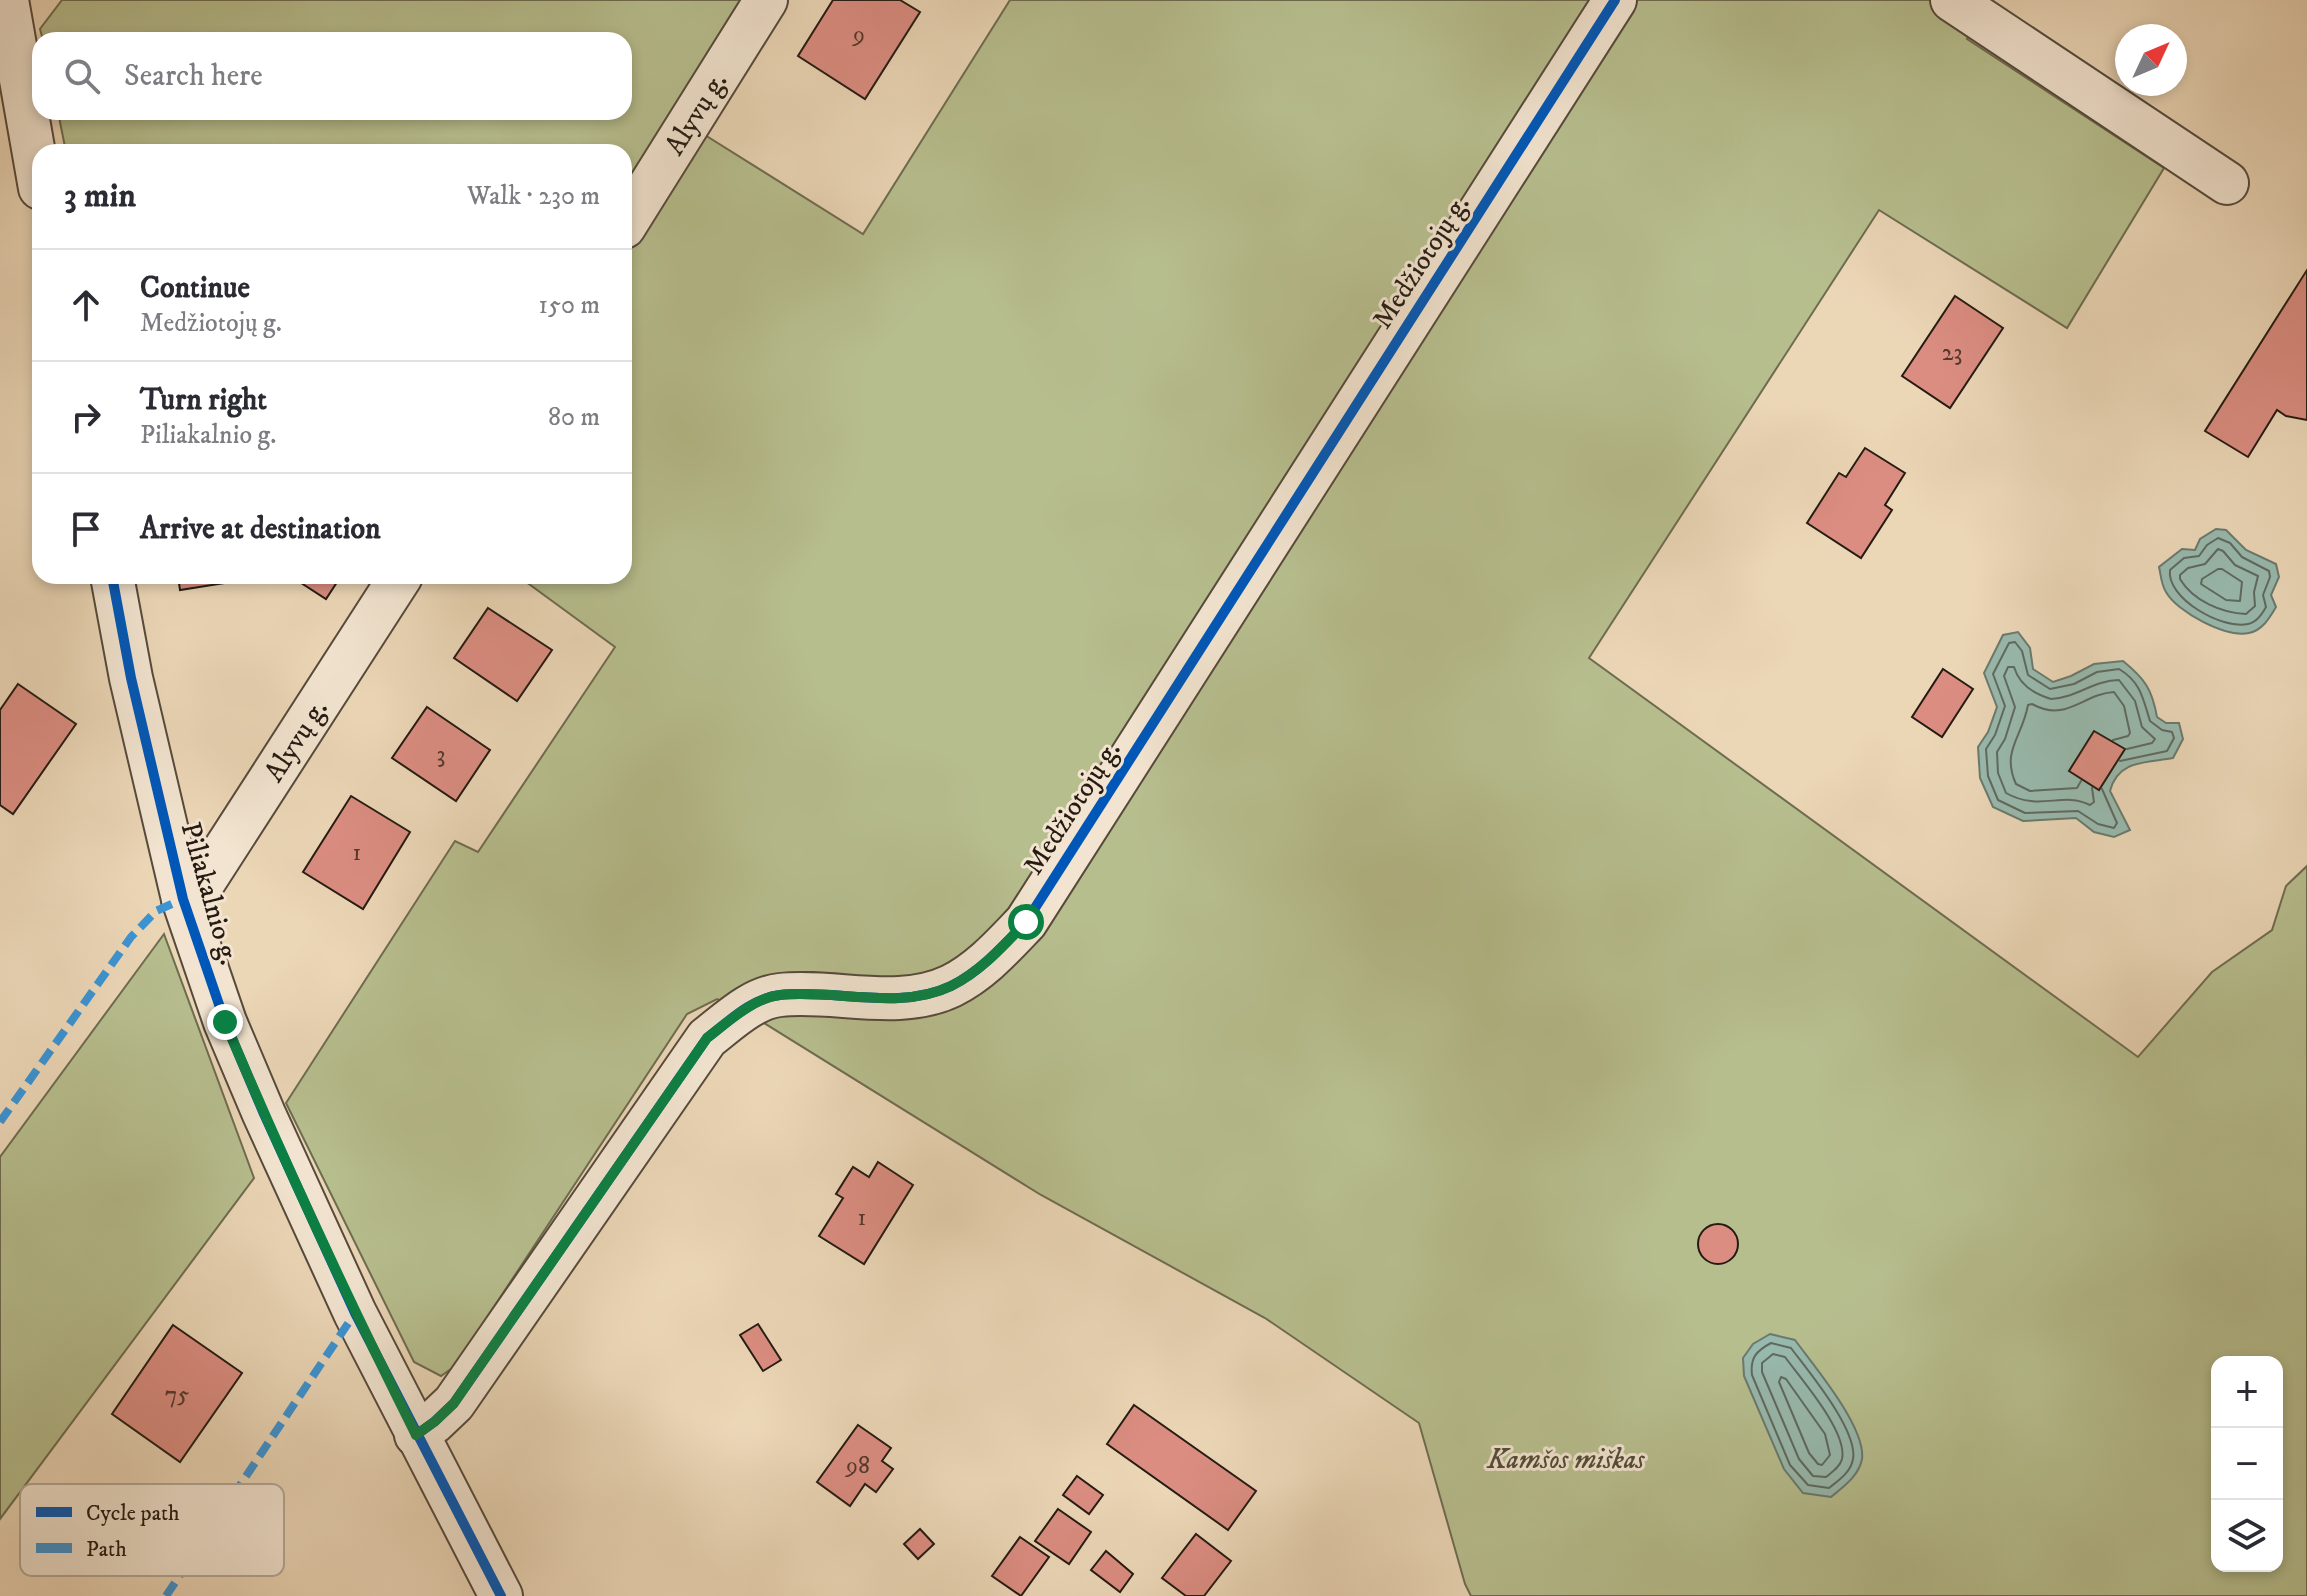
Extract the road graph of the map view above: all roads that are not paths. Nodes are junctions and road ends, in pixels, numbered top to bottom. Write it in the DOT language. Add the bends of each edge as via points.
graph roads {
  1 [pos="7,0"];
  2 [pos="766,0"];
  3 [pos="1615,0"];
  4 [pos="1952,0"];
  5 [pos="32,144"];
  6 [pos="2227,183"];
  7 [pos="632,214"];
  8 [pos="113,584"];
  9 [pos="396,584"];
  10 [pos="183,899"];
  11 [pos="416,1435"];
  12 [pos="501,1596"];
  1 -- 5 [label="street"];
  2 -- 7 [label="street, Alyvų g."];
  3 -- 11 [label="street, Medžiotojų g." via="1026,922 991,960 950,986 914,997 778,995 743,1010 707,1038 454,1403"];
  4 -- 6 [label="street"];
  8 -- 10 [label="street, Piliakalnio g."];
  9 -- 10 [label="street, Alyvų g." via="205,880"];
  10 -- 11 [label="street, Piliakalnio g." via="225,1022 264,1114"];
  11 -- 12 [label="street, Piliakalnio g."];
}
